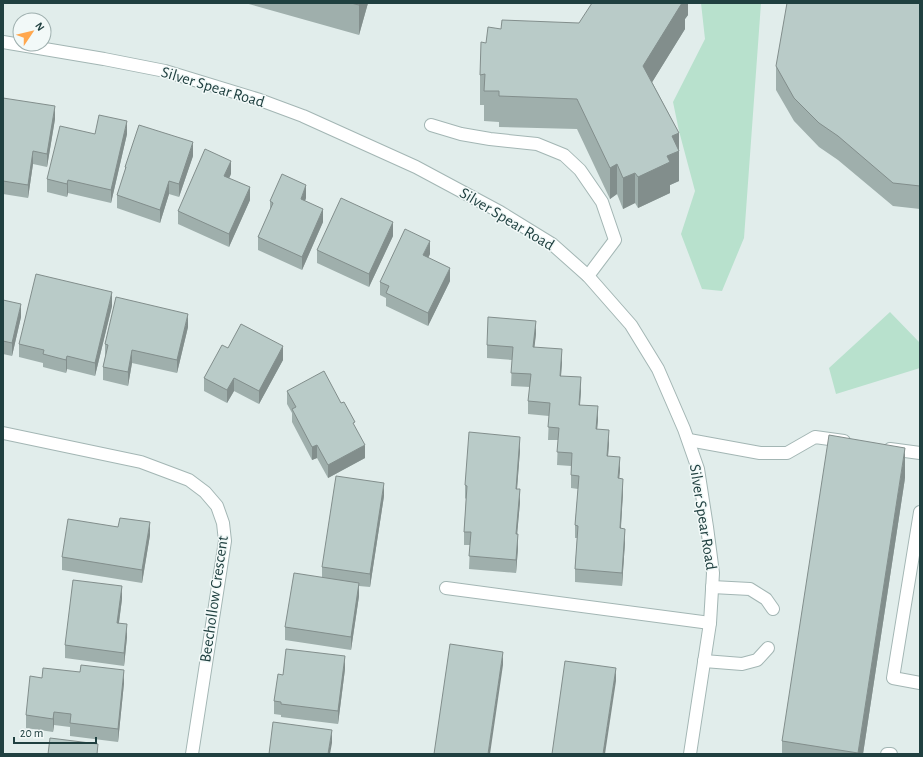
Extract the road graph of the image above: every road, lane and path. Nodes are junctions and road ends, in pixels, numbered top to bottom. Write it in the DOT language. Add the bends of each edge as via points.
graph roads {
  1 [pos="3,42"];
  2 [pos="430,125"];
  3 [pos="588,276"];
  4 [pos="3,434"];
  5 [pos="688,440"];
  6 [pos="852,443"];
  7 [pos="882,448"];
  8 [pos="920,453"];
  9 [pos="920,512"];
  10 [pos="712,587"];
  11 [pos="446,588"];
  12 [pos="773,609"];
  13 [pos="710,623"];
  14 [pos="768,648"];
  15 [pos="704,661"];
  16 [pos="920,683"];
  17 [pos="192,754"];
  18 [pos="690,754"];
  19 [pos="887,754"];
  20 [pos="891,754"];
  1 -- 3 [label="street, Silver Spear Road" via="165,71 304,116 416,167 500,212 552,244"];
  2 -- 3 [label="street" via="461,134 537,144 564,155 580,170 602,202 615,240"];
  3 -- 5 [label="street, Silver Spear Road" via="631,325 658,369"];
  4 -- 17 [label="street, Beechollow Crescent" via="141,462 189,480 205,492 217,506 223,523 225,541"];
  5 -- 6 [label="street" via="760,453 787,453 815,437"];
  5 -- 10 [label="street, Silver Spear Road" via="698,469 708,527"];
  7 -- 8 [label="street"];
  9 -- 16 [label="street" via="893,678"];
  10 -- 12 [label="street" via="750,589 766,599"];
  10 -- 13 [label="street, Silver Spear Road"];
  11 -- 13 [label="street"];
  13 -- 15 [label="street, Silver Spear Road"];
  14 -- 15 [label="street" via="757,660 742,664"];
  15 -- 18 [label="street, Silver Spear Road"];
  19 -- 20 [label="street"];
}
